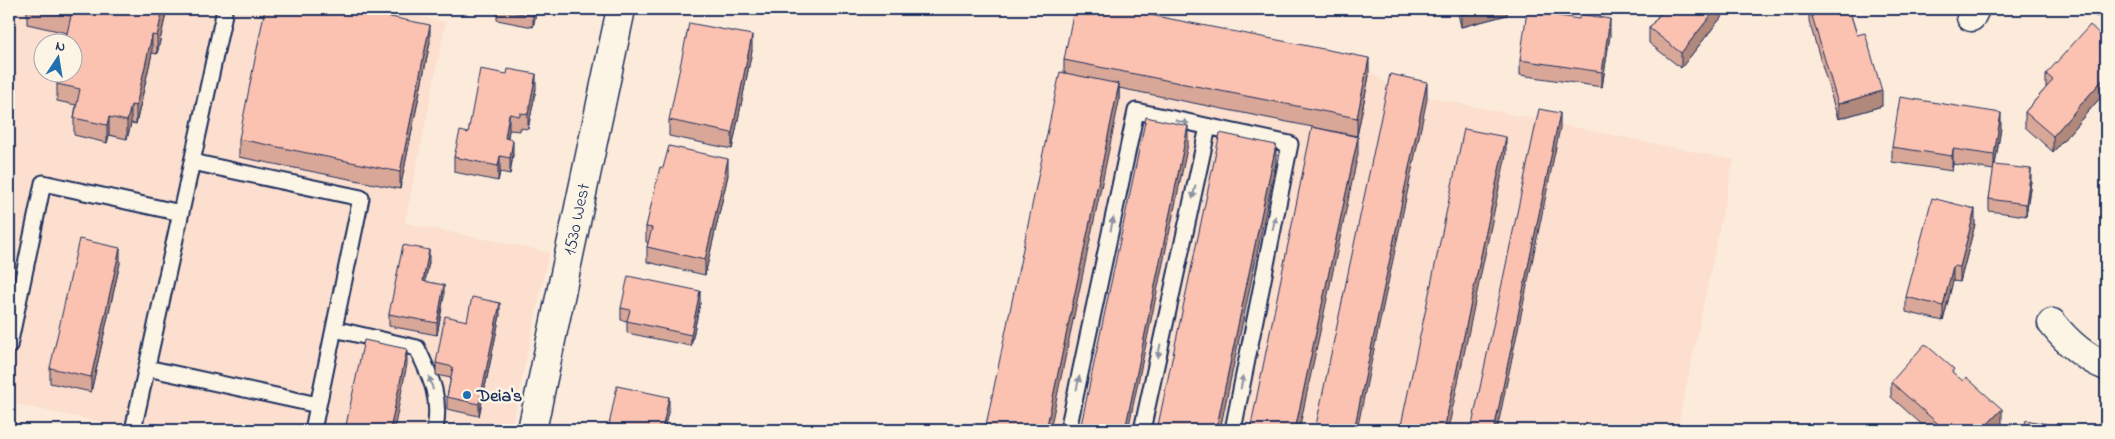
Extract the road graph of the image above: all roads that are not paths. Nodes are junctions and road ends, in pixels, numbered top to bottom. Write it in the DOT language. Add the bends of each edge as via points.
graph roads {
  1 [pos="621,9"];
  2 [pos="224,14"];
  3 [pos="1208,127"];
  4 [pos="192,162"];
  5 [pos="181,213"];
  6 [pos="2052,323"];
  7 [pos="334,329"];
  8 [pos="9,346"];
  9 [pos="2106,366"];
  10 [pos="147,368"];
  11 [pos="318,404"];
  12 [pos="134,430"];
  13 [pos="313,430"];
  14 [pos="435,430"];
  15 [pos="532,430"];
  16 [pos="1068,430"];
  17 [pos="1142,430"];
  18 [pos="1233,430"];
  1 -- 15 [label="street, 1530 West"];
  2 -- 4 [label="lane"];
  16 -- 3 [label="lane, one-way" via="1136,111"];
  3 -- 17 [label="lane, one-way"];
  18 -- 3 [label="lane, one-way" via="1290,144"];
  4 -- 5 [label="lane"];
  4 -- 7 [label="lane" via="361,198"];
  5 -- 8 [label="lane" via="43,183"];
  5 -- 10 [label="lane"];
  6 -- 9 [label="street" via="2080,353"];
  7 -- 11 [label="lane"];
  14 -- 7 [label="lane, one-way" via="439,410 431,378 417,348"];
  10 -- 11 [label="lane"];
  10 -- 12 [label="lane"];
  11 -- 13 [label="lane"];
}
